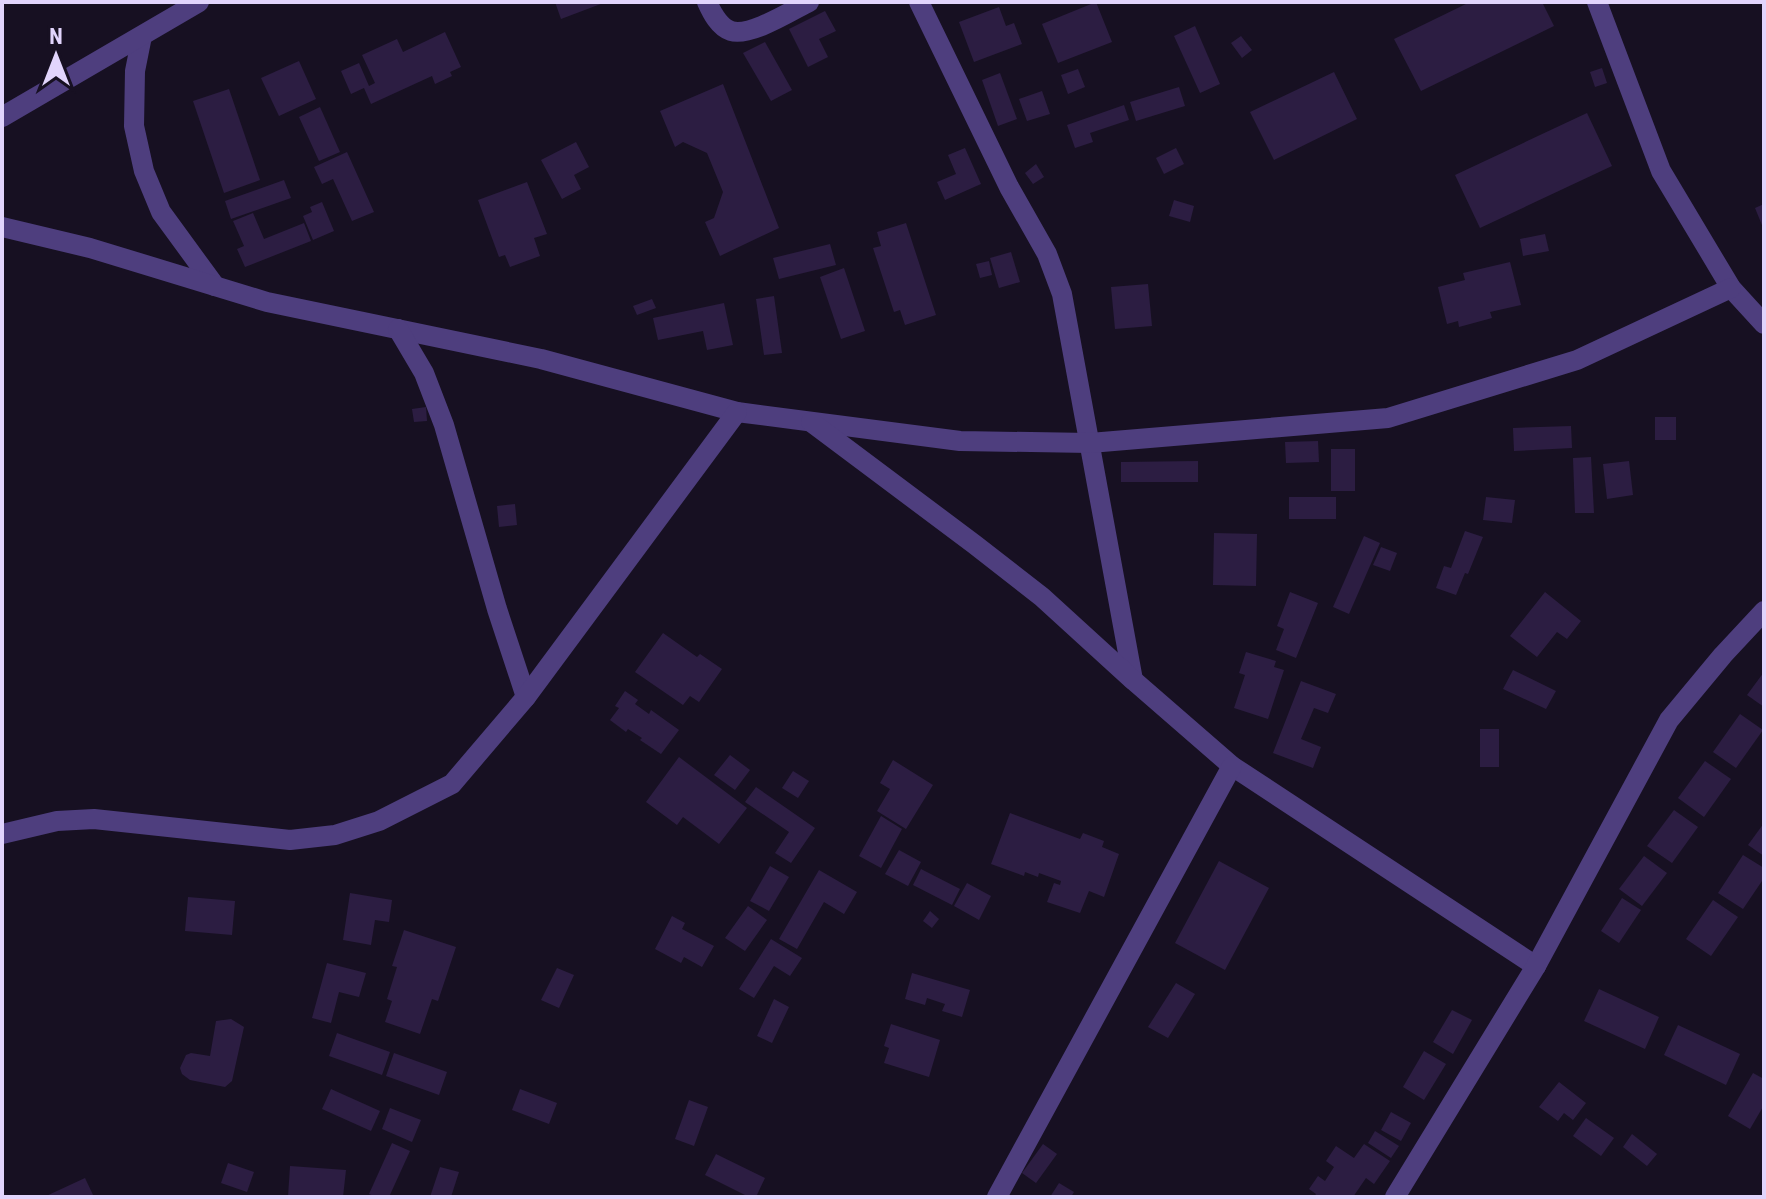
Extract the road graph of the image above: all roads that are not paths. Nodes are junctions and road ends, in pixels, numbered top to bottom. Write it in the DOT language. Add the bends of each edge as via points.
graph roads {
  1 [pos="199,2"];
  2 [pos="707,2"];
  3 [pos="809,2"];
  4 [pos="919,2"];
  5 [pos="1597,2"];
  6 [pos="142,36"];
  7 [pos="2,117"];
  8 [pos="2,227"];
  9 [pos="215,286"];
  10 [pos="1731,288"];
  11 [pos="1764,324"];
  12 [pos="398,329"];
  13 [pos="737,412"];
  14 [pos="807,420"];
  15 [pos="1090,443"];
  16 [pos="1764,611"];
  17 [pos="1133,680"];
  18 [pos="526,697"];
  19 [pos="1232,766"];
  20 [pos="2,834"];
  21 [pos="1536,966"];
  22 [pos="997,1197"];
  23 [pos="1395,1197"];
  1 -- 6 [label="street"];
  2 -- 3 [label="street" via="716,20 730,31 748,32"];
  4 -- 15 [label="street" via="1047,254 1062,294"];
  5 -- 10 [label="street" via="1661,171"];
  6 -- 7 [label="street"];
  6 -- 9 [label="street" via="134,126 144,171 161,212"];
  8 -- 9 [label="street"];
  9 -- 12 [label="street"];
  10 -- 11 [label="street"];
  10 -- 15 [label="street" via="1577,360 1388,418"];
  12 -- 13 [label="street" via="541,359"];
  12 -- 18 [label="street" via="424,373 444,425"];
  13 -- 14 [label="street"];
  13 -- 18 [label="street"];
  14 -- 15 [label="street" via="960,441"];
  14 -- 17 [label="street" via="1042,597"];
  15 -- 17 [label="street"];
  16 -- 21 [label="street" via="1669,720"];
  17 -- 19 [label="street"];
  18 -- 20 [label="street" via="452,784 379,821 335,835 290,840 94,819"];
  19 -- 21 [label="street"];
  19 -- 22 [label="street"];
  21 -- 23 [label="street"];
}
